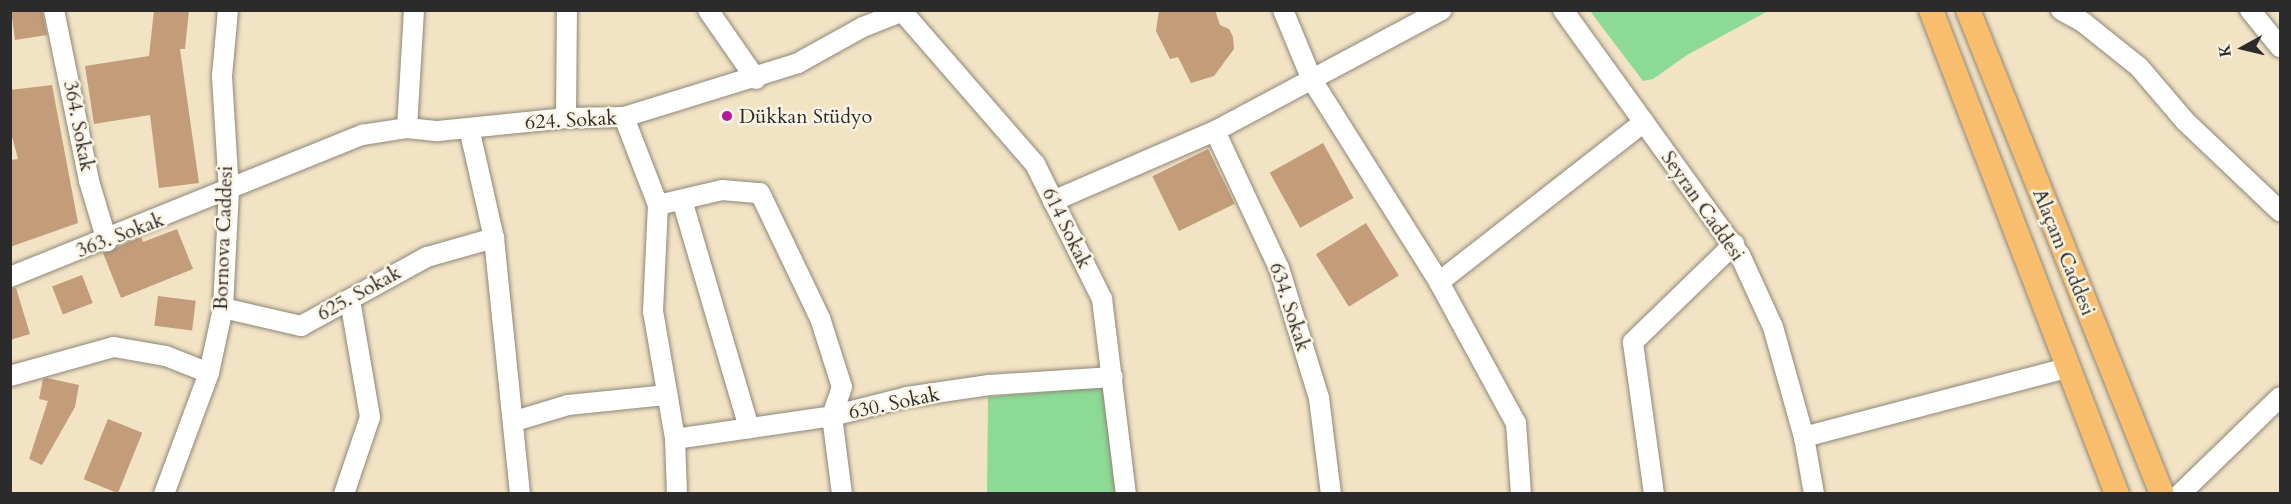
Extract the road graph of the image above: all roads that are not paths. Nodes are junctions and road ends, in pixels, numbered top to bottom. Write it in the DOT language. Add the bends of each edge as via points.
graph roads {
  1 [pos="54,10"];
  2 [pos="228,10"];
  3 [pos="414,10"];
  4 [pos="567,10"];
  5 [pos="708,10"];
  6 [pos="1283,10"];
  7 [pos="1442,10"];
  8 [pos="1563,10"];
  9 [pos="1931,10"];
  10 [pos="1968,10"];
  11 [pos="2061,10"];
  12 [pos="2250,10"];
  13 [pos="903,11"];
  14 [pos="2280,47"];
  15 [pos="756,79"];
  16 [pos="1312,80"];
  17 [pos="624,117"];
  18 [pos="566,118"];
  19 [pos="1644,122"];
  20 [pos="407,128"];
  21 [pos="469,128"];
  22 [pos="1215,131"];
  23 [pos="229,191"];
  24 [pos="682,200"];
  25 [pos="1053,201"];
  26 [pos="658,205"];
  27 [pos="2280,211"];
  28 [pos="494,238"];
  29 [pos="106,241"];
  30 [pos="1734,244"];
  31 [pos="10,277"];
  32 [pos="1439,282"];
  33 [pos="350,300"];
  34 [pos="223,308"];
  35 [pos="2067,368"];
  36 [pos="209,373"];
  37 [pos="10,376"];
  38 [pos="1113,377"];
  39 [pos="667,395"];
  40 [pos="2280,397"];
  41 [pos="832,416"];
  42 [pos="515,421"];
  43 [pos="748,428"];
  44 [pos="1804,437"];
  45 [pos="675,438"];
  46 [pos="164,494"];
  47 [pos="344,494"];
  48 [pos="520,494"];
  49 [pos="677,494"];
  50 [pos="842,494"];
  51 [pos="1126,494"];
  52 [pos="1331,494"];
  53 [pos="1521,494"];
  54 [pos="1654,494"];
  55 [pos="1814,494"];
  56 [pos="2117,494"];
  57 [pos="2162,494"];
  58 [pos="2180,494"];
  1 -- 29 [label="street, 364. Sokak" via="89,181"];
  2 -- 23 [label="street, Bornova Caddesi" via="222,76"];
  3 -- 20 [label="street"];
  4 -- 18 [label="street"];
  5 -- 15 [label="street"];
  6 -- 16 [label="street"];
  7 -- 16 [label="street"];
  8 -- 19 [label="street, Seyran Caddesi"];
  9 -- 35 [label="main road, Alaçam Caddesi"];
  10 -- 57 [label="main road, Alaçam Caddesi"];
  11 -- 27 [label="street" via="2084,23 2139,67 2185,121"];
  12 -- 14 [label="street"];
  13 -- 15 [label="street, 624. Sokak" via="863,27 798,63"];
  13 -- 25 [label="street, 614 Sokak" via="1035,164"];
  15 -- 17 [label="street, 624. Sokak"];
  16 -- 22 [label="street"];
  16 -- 32 [label="street"];
  17 -- 18 [label="street, 624. Sokak"];
  17 -- 26 [label="street"];
  18 -- 21 [label="street, 624. Sokak"];
  19 -- 30 [label="street, Seyran Caddesi"];
  19 -- 32 [label="street"];
  20 -- 21 [label="street, 624. Sokak"];
  20 -- 23 [label="street, 624. Sokak" via="362,135"];
  21 -- 28 [label="street"];
  22 -- 25 [label="street"];
  22 -- 52 [label="street, 634. Sokak" via="1279,268 1318,398"];
  23 -- 29 [label="street, 363. Sokak"];
  23 -- 34 [label="street, Bornova Caddesi"];
  24 -- 26 [label="street"];
  24 -- 41 [label="street" via="722,190 760,193 820,318 842,387"];
  24 -- 43 [label="street"];
  25 -- 38 [label="street, 614 Sokak" via="1102,299"];
  26 -- 39 [label="street" via="653,311"];
  28 -- 33 [label="street, 625. Sokak" via="427,257 384,277"];
  28 -- 42 [label="street"];
  29 -- 31 [label="street, 363. Sokak"];
  30 -- 44 [label="street, Seyran Caddesi" via="1773,327"];
  30 -- 54 [label="street" via="1633,342"];
  32 -- 53 [label="street" via="1516,423"];
  33 -- 34 [label="street, 625. Sokak" via="301,326"];
  33 -- 47 [label="street" via="370,417"];
  34 -- 36 [label="street, Bornova Caddesi"];
  35 -- 44 [label="street"];
  35 -- 56 [label="main road, Alaçam Caddesi"];
  36 -- 37 [label="street" via="166,356 114,347"];
  36 -- 46 [label="street, Bornova Caddesi"];
  38 -- 41 [label="street, 630. Sokak" via="989,385 907,397"];
  38 -- 51 [label="street, 614 Sokak"];
  39 -- 42 [label="street" via="568,405"];
  39 -- 45 [label="street"];
  40 -- 58 [label="street"];
  41 -- 43 [label="street, 630. Sokak"];
  41 -- 50 [label="street"];
  42 -- 48 [label="street"];
  43 -- 45 [label="street, 630. Sokak"];
  44 -- 55 [label="street, Seyran Caddesi"];
  45 -- 49 [label="street"];
}
